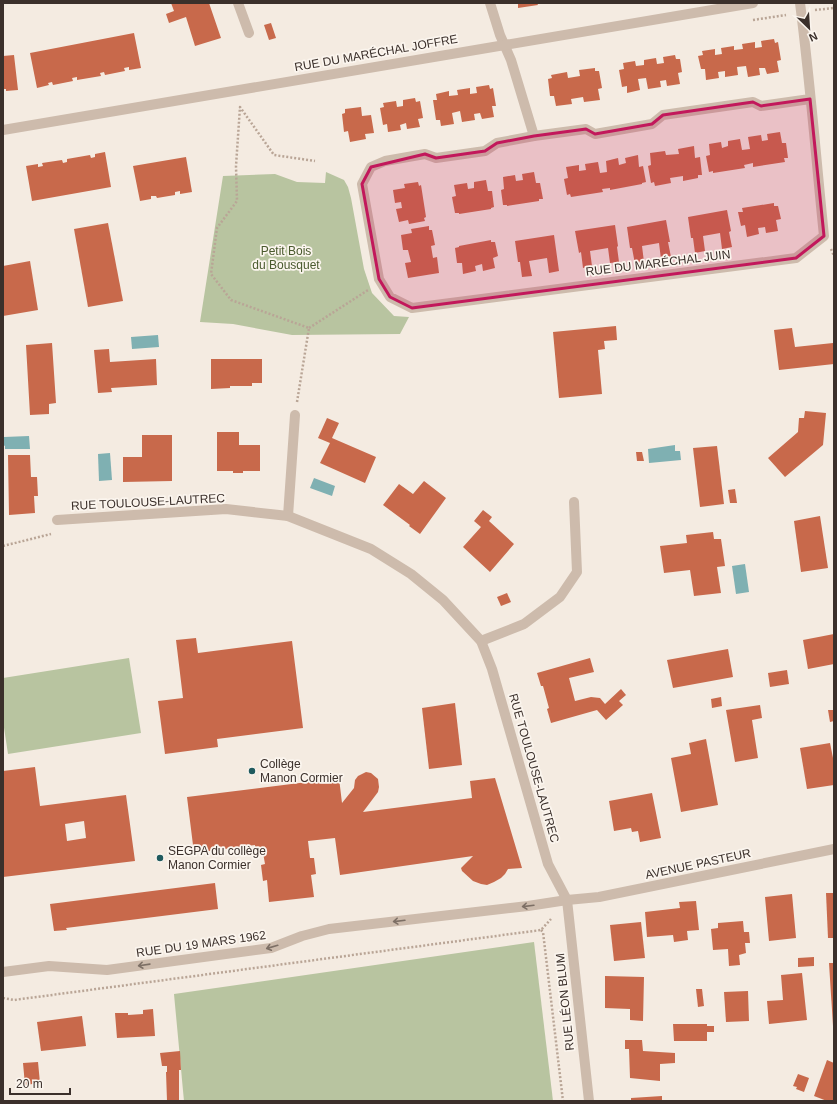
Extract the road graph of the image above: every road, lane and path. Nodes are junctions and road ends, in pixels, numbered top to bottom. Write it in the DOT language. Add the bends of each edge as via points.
graph roads {
  1 [pos="238,3"];
  2 [pos="490,3"];
  3 [pos="753,3"];
  4 [pos="800,3"];
  5 [pos="249,33"];
  6 [pos="504,45"];
  7 [pos="810,99"];
  8 [pos="3,130"];
  9 [pos="534,136"];
  10 [pos="315,161"];
  11 [pos="380,282"];
  12 [pos="309,328"];
  13 [pos="295,415"];
  14 [pos="574,502"];
  15 [pos="288,516"];
  16 [pos="57,520"];
  17 [pos="3,546"];
  18 [pos="481,641"];
  19 [pos="834,849"];
  20 [pos="567,900"];
  21 [pos="541,930"];
  22 [pos="3,972"];
  23 [pos="3,998"];
  24 [pos="563,1101"];
  25 [pos="589,1101"];
  1 -- 5 [label="street"];
  2 -- 6 [label="street"];
  3 -- 6 [label="street, RUE DU MARÉCHAL JOFFRE"];
  4 -- 7 [label="street, RUE DU MARÉCHAL JUIN"];
  6 -- 8 [label="street, RUE DU MARÉCHAL JOFFRE"];
  6 -- 9 [label="street"];
  7 -- 9 [label="street" via="761,106 753,102 663,115 652,124 595,134 586,129"];
  7 -- 11 [label="street, RUE DU MARÉCHAL JUIN" via="824,236 796,258 412,308 390,297"];
  9 -- 11 [label="street, RUE DU MARÉCHAL JUIN" via="497,143 486,151 436,158 425,154 385,161 371,167 362,184"];
  10 -- 12 [label="path" via="274,155 240,107 236,166 238,201 217,228 211,274 231,300"];
  11 -- 12 [label="path"];
  12 -- 13 [label="path"];
  13 -- 15 [label="street"];
  14 -- 18 [label="street" via="577,572 560,597 524,624"];
  15 -- 16 [label="street, RUE TOULOUSE-LAUTREC" via="226,509"];
  15 -- 18 [label="street, RUE TOULOUSE-LAUTREC" via="370,549 411,574 443,600"];
  16 -- 17 [label="path" via="51,535"];
  18 -- 20 [label="street, RUE TOULOUSE-LAUTREC" via="492,669 548,864"];
  19 -- 20 [label="street, AVENUE PASTEUR" via="599,897"];
  20 -- 21 [label="path"];
  20 -- 22 [label="street, RUE DU 19 MARS 1962, one-way" via="329,929 271,948 107,970 49,966"];
  20 -- 25 [label="street, RUE LÉON BLUM"];
  21 -- 23 [label="path" via="14,1000"];
  21 -- 24 [label="path"];
}
